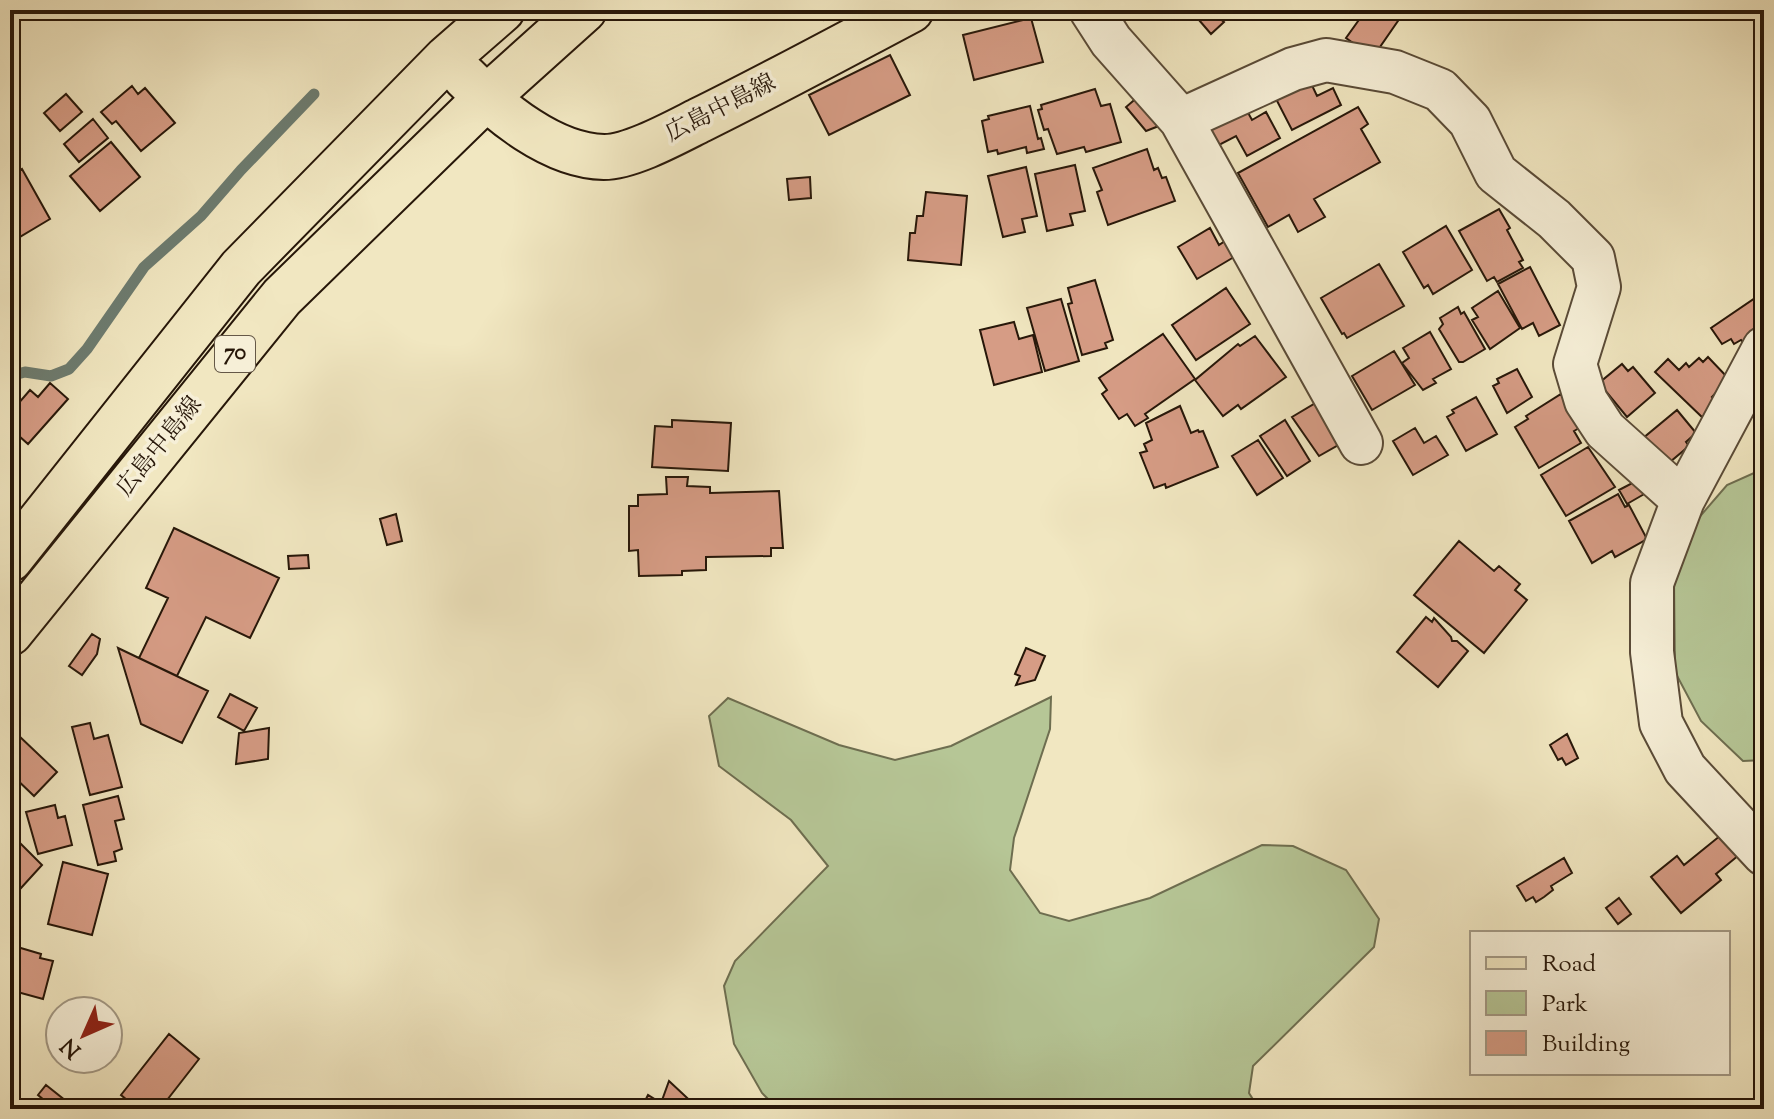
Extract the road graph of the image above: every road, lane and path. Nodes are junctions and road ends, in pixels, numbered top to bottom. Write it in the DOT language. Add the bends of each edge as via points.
graph roads {
  1 [pos="502,10"];
  2 [pos="584,10"];
  3 [pos="911,10"];
  4 [pos="1091,10"];
  5 [pos="447,58"];
  6 [pos="486,98"];
  7 [pos="1181,120"];
  8 [pos="1764,348"];
  9 [pos="1361,443"];
  10 [pos="1683,500"];
  11 [pos="13,551"];
  12 [pos="10,633"];
  13 [pos="1764,854"];
  1 -- 5 [label="main road, 広島中島線 / 70"];
  2 -- 6 [label="main road, 広島中島線 / 70"];
  3 -- 6 [label="main road, 広島中島線" via="657,142 608,157 576,153 535,133"];
  4 -- 7 [label="street" via="1111,41"];
  5 -- 6 [label="main road, 広島中島線"];
  5 -- 11 [label="main road, 広島中島線 / 70" via="241,268"];
  6 -- 12 [label="main road, 広島中島線 / 70" via="282,297"];
  7 -- 9 [label="street"];
  7 -- 10 [label="street" via="1293,69 1326,60 1395,72 1440,90 1470,121 1496,173 1593,258 1599,287 1575,364 1586,401 1605,430"];
  8 -- 10 [label="street"];
  10 -- 13 [label="street" via="1652,583 1652,652 1661,723 1685,769"];
}
